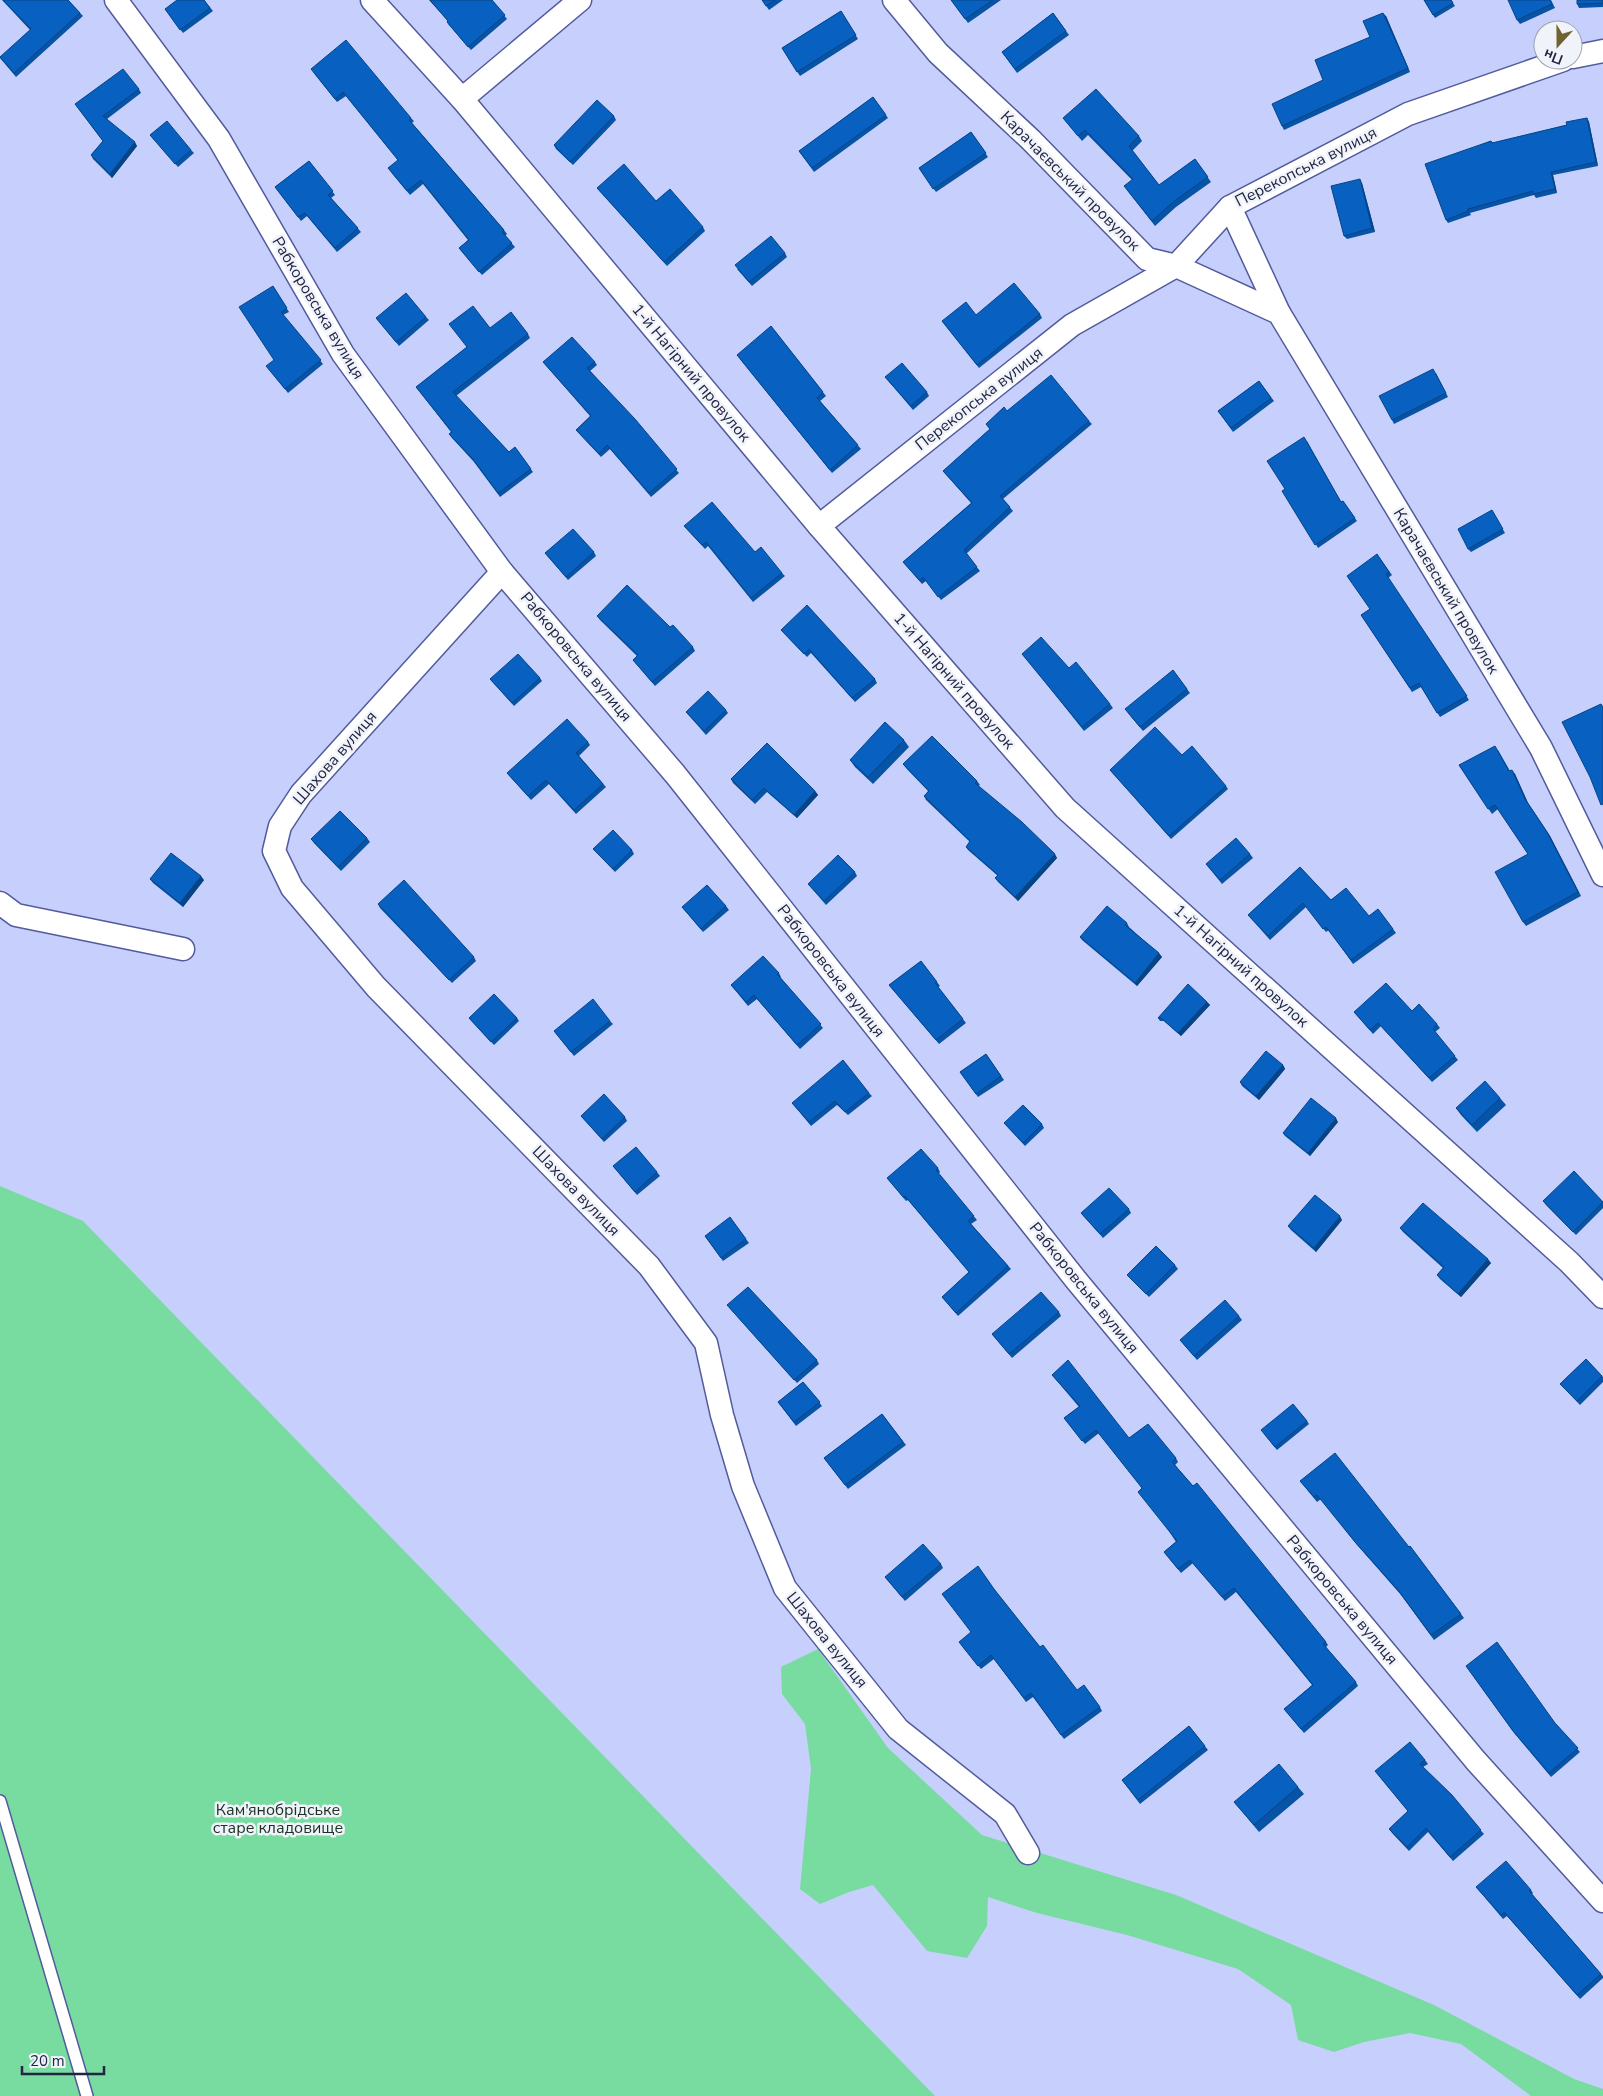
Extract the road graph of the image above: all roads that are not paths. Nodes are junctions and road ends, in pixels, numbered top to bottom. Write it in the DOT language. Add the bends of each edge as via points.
graph roads {
  1 [pos="116,0"];
  2 [pos="372,0"];
  3 [pos="580,0"];
  4 [pos="894,0"];
  5 [pos="1603,51"];
  6 [pos="1583,54"];
  7 [pos="1534,70"];
  8 [pos="462,99"];
  9 [pos="1230,207"];
  10 [pos="1176,266"];
  11 [pos="1279,313"];
  12 [pos="819,526"];
  13 [pos="502,572"];
  14 [pos="1603,875"];
  15 [pos="0,904"];
  16 [pos="183,949"];
  17 [pos="1603,1297"];
  18 [pos="0,1801"];
  19 [pos="1028,1852"];
  20 [pos="1603,1901"];
  21 [pos="87,2096"];
  1 -- 13 [label="street, Рабкоровська вулиця" via="219,139 342,354"];
  2 -- 8 [label="street, 1-й Нагірний провулок"];
  3 -- 8 [label="street"];
  4 -- 10 [label="street, Карачаєвський провулок" via="938,53 1031,140 1147,259"];
  5 -- 6 [label="street"];
  7 -- 9 [label="street, Перекопська вулиця" via="1408,114"];
  8 -- 12 [label="street, 1-й Нагірний провулок"];
  9 -- 10 [label="street, Перекопська вулиця"];
  9 -- 11 [label="street, Карачаєвський провулок"];
  10 -- 11 [label="street, Карачаєвський провулок"];
  10 -- 12 [label="street, Перекопська вулиця" via="1072,325"];
  11 -- 14 [label="street, Карачаєвський провулок" via="1541,748"];
  12 -- 17 [label="street, 1-й Нагірний провулок" via="1065,808 1569,1262"];
  13 -- 19 [label="street, Шахова вулиця" via="301,794 280,826 274,852 292,888 376,987 650,1266 706,1343 722,1415 743,1486 785,1588 898,1728 1005,1814"];
  13 -- 20 [label="street, Рабкоровська вулиця" via="675,774 1082,1288 1476,1762"];
  15 -- 16 [label="street" via="16,916"];
  18 -- 21 [label="lane"];
}
